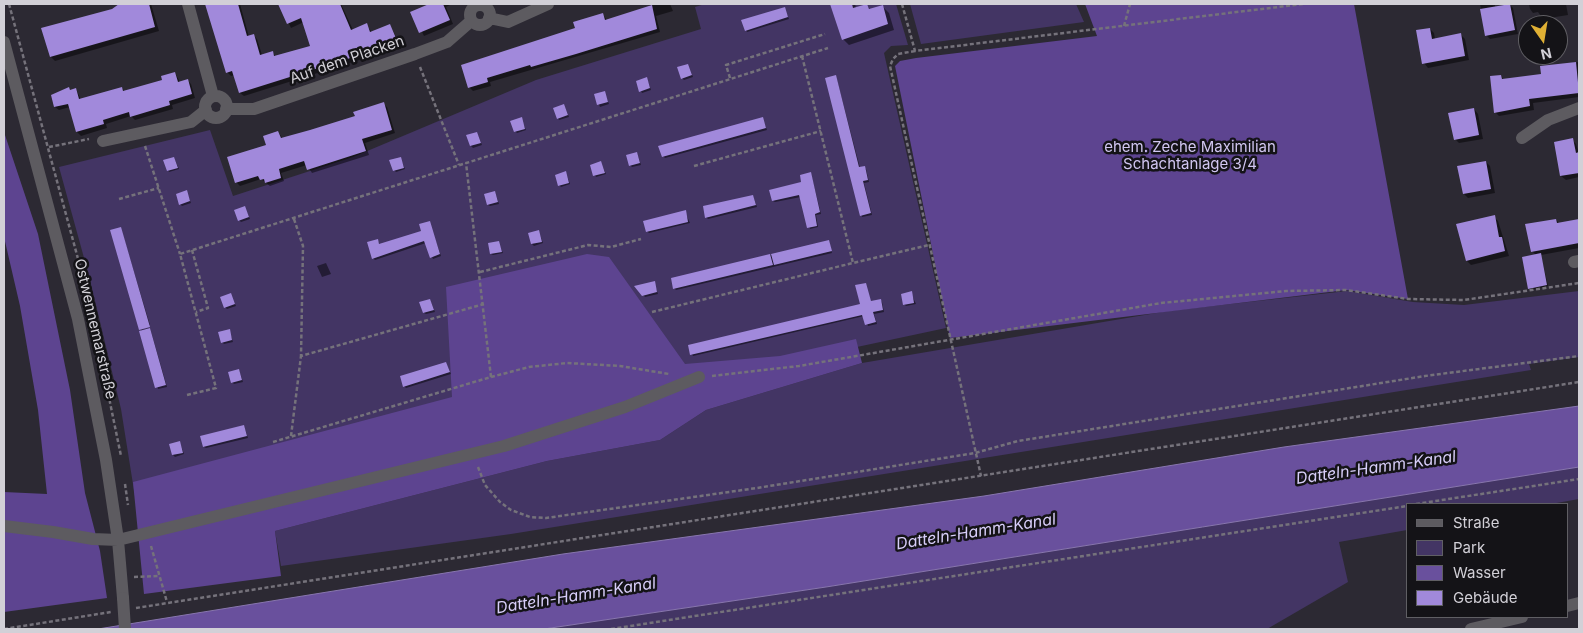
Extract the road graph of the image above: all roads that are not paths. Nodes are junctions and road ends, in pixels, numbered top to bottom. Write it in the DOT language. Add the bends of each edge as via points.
graph roads {
  1 [pos="188,4"];
  2 [pos="548,4"];
  3 [pos="475,5"];
  4 [pos="489,18"];
  5 [pos="471,21"];
  6 [pos="4,42"];
  7 [pos="213,96"];
  8 [pos="1579,108"];
  9 [pos="226,109"];
  10 [pos="206,110"];
  11 [pos="1522,138"];
  12 [pos="103,140"];
  13 [pos="698,377"];
  14 [pos="4,526"];
  15 [pos="118,540"];
  16 [pos="1518,618"];
  17 [pos="125,629"];
  18 [pos="1471,629"];
  1 -- 7 [label="street"];
  2 -- 4 [label="street" via="508,22"];
  3 -- 4 [label="street" via="487,8"];
  3 -- 5 [label="street" via="470,14"];
  4 -- 5 [label="street" via="481,25"];
  5 -- 9 [label="street, Auf dem Placken" via="447,42 415,54 254,109"];
  6 -- 15 [label="street, Ostwennemarstraße" via="78,319"];
  7 -- 9 [label="street" via="223,99"];
  7 -- 10 [label="street" via="206,102"];
  8 -- 11 [label="street" via="1548,120"];
  9 -- 10 [label="street, Auf dem Placken" via="216,117"];
  10 -- 12 [label="street" via="191,122"];
  13 -- 15 [label="street" via="625,407 504,446"];
  14 -- 15 [label="street"];
  15 -- 17 [label="street, Ostwennemarstraße, bridge"];
  16 -- 18 [label="street"];
}
